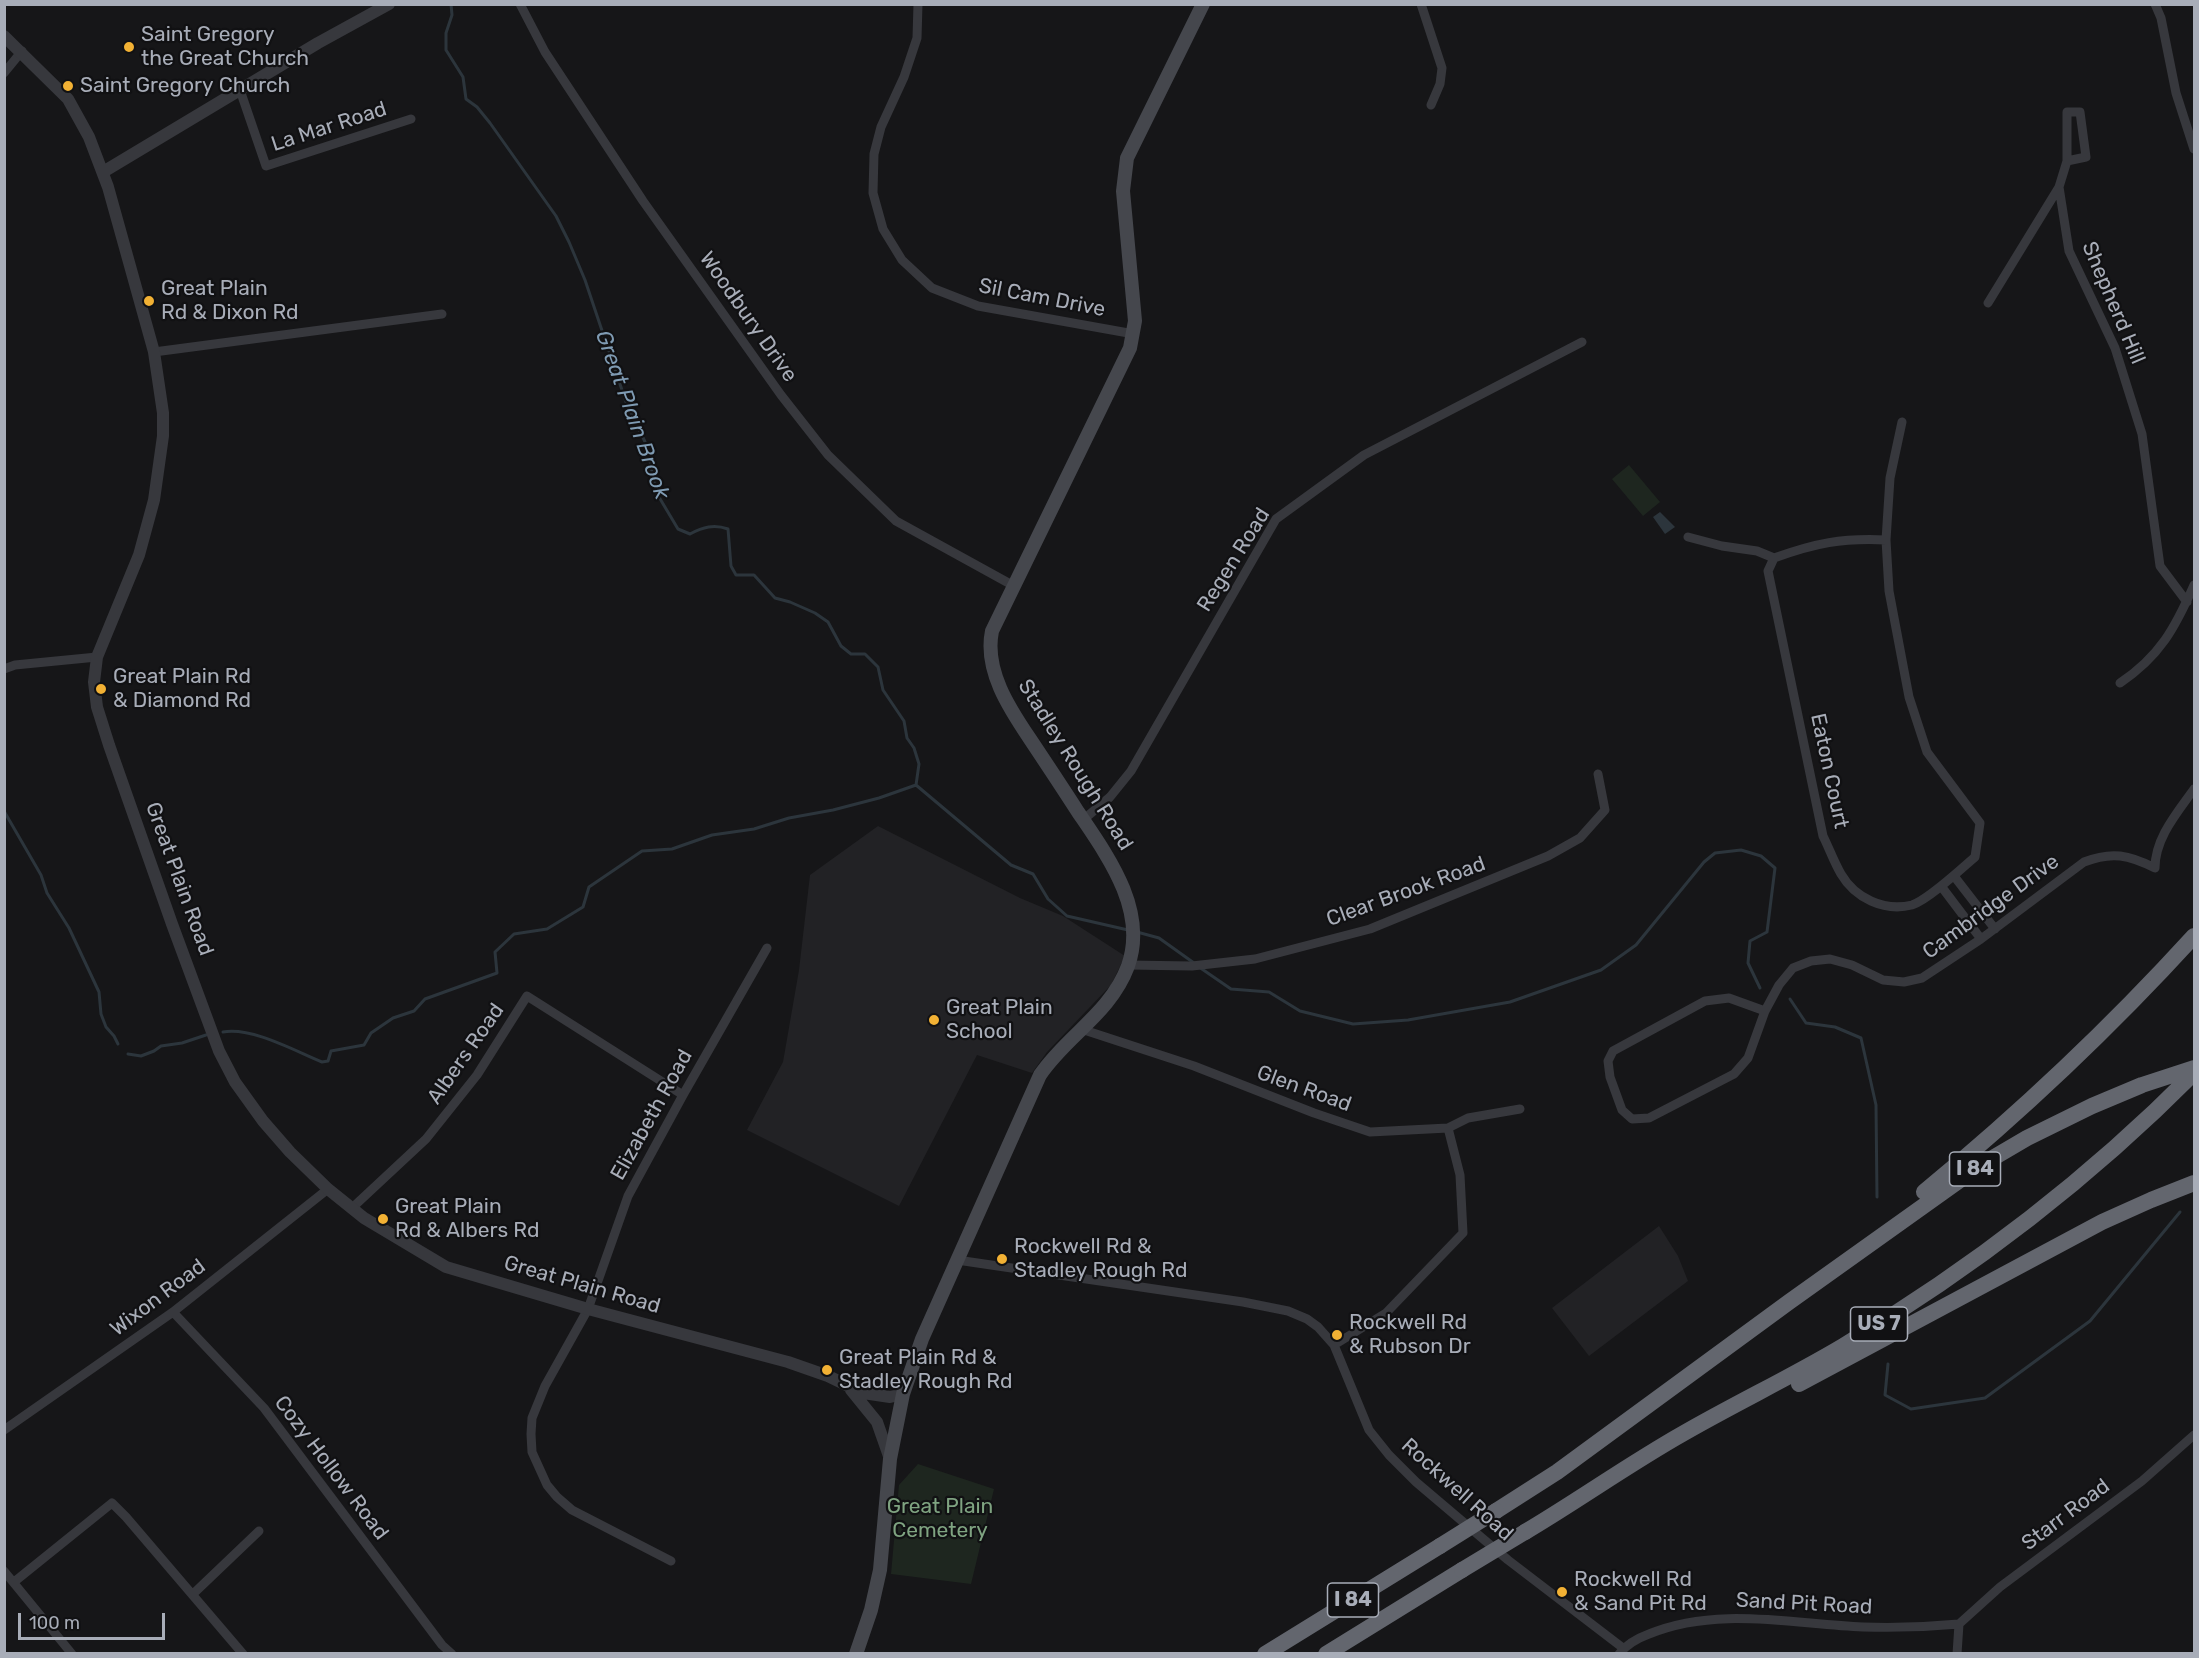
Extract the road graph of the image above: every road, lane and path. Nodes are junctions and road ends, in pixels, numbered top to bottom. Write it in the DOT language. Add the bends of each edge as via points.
graph roads {
  1 [pos="389,4"];
  2 [pos="520,4"];
  3 [pos="918,4"];
  4 [pos="1203,4"];
  5 [pos="1421,4"];
  6 [pos="2155,4"];
  7 [pos="4,36"];
  8 [pos="22,51"];
  9 [pos="4,73"];
  10 [pos="240,90"];
  11 [pos="1431,105"];
  12 [pos="411,119"];
  13 [pos="2194,149"];
  14 [pos="2067,161"];
  15 [pos="103,172"];
  16 [pos="2059,187"];
  17 [pos="1988,303"];
  18 [pos="442,314"];
  19 [pos="1134,334"];
  20 [pos="1581,342"];
  21 [pos="154,352"];
  22 [pos="1902,422"];
  23 [pos="1688,537"];
  24 [pos="1886,540"];
  25 [pos="1774,558"];
  26 [pos="2194,585"];
  27 [pos="1014,586"];
  28 [pos="2187,602"];
  29 [pos="97,657"];
  30 [pos="4,669"];
  31 [pos="2120,683"];
  32 [pos="1598,774"];
  33 [pos="2194,789"];
  34 [pos="1083,820"];
  35 [pos="1954,876"];
  36 [pos="1941,886"];
  37 [pos="1995,928"];
  38 [pos="2194,929"];
  39 [pos="2194,936"];
  40 [pos="1981,939"];
  41 [pos="767,948"];
  42 [pos="1128,965"];
  43 [pos="2143,988"];
  44 [pos="1765,1011"];
  45 [pos="1081,1029"];
  46 [pos="2190,1071"];
  47 [pos="683,1095"];
  48 [pos="1520,1109"];
  49 [pos="1448,1128"];
  50 [pos="2194,1183"];
  51 [pos="328,1189"];
  52 [pos="351,1208"];
  53 [pos="957,1260"];
  54 [pos="1789,1302"];
  55 [pos="588,1309"];
  56 [pos="173,1312"];
  57 [pos="1334,1345"];
  58 [pos="848,1387"];
  59 [pos="903,1394"];
  60 [pos="6,1426"];
  61 [pos="2194,1435"];
  62 [pos="890,1459"];
  63 [pos="1528,1530"];
  64 [pos="259,1531"];
  65 [pos="671,1561"];
  66 [pos="4,1571"];
  67 [pos="14,1582"];
  68 [pos="192,1593"];
  69 [pos="1959,1624"];
  70 [pos="1621,1651"];
  71 [pos="72,1653"];
  72 [pos="243,1653"];
  73 [pos="452,1653"];
  74 [pos="856,1653"];
  75 [pos="1265,1653"];
  76 [pos="1326,1653"];
  77 [pos="1956,1653"];
  1 -- 10 [label="street"];
  2 -- 27 [label="street, Woodbury Drive" via="546,52 643,201 828,455 896,521"];
  3 -- 19 [label="street, Sil Cam Drive" via="917,38 874,154 873,193 883,229 902,260 932,288 978,306"];
  4 -- 19 [label="main road, Stadley Rough Road" via="1127,158 1123,191"];
  5 -- 11 [label="street" via="1442,68"];
  6 -- 13 [label="street"];
  7 -- 8 [label="street, Great Plain Road"];
  8 -- 9 [label="street"];
  8 -- 15 [label="street, Great Plain Road" via="68,99"];
  10 -- 12 [label="street, La Mar Road" via="266,166"];
  10 -- 15 [label="street"];
  14 -- 14 [label="street, Shepherd Hill" via="2086,157 2080,112 2067,112"];
  14 -- 16 [label="street, Shepherd Hill"];
  15 -- 21 [label="street, Great Plain Road"];
  16 -- 17 [label="street, Shepherd Hill"];
  16 -- 28 [label="street, Shepherd Hill" via="2069,252 2115,348 2142,434 2160,566"];
  18 -- 21 [label="street"];
  19 -- 27 [label="main road, Stadley Rough Road"];
  20 -- 34 [label="street, Regen Road" via="1364,455 1276,519 1131,771 1110,797"];
  21 -- 29 [label="street, Great Plain Road" via="163,424 154,500 139,555"];
  22 -- 24 [label="street, Eaton Court" via="1890,478"];
  23 -- 25 [label="street"];
  24 -- 25 [label="street" via="1850,538"];
  24 -- 35 [label="street, Eaton Court" via="1889,591 1909,697 1927,752 1980,823 1975,857"];
  25 -- 36 [label="street, Eaton Court" via="1768,571 1823,836 1841,875 1859,894 1882,907 1913,904"];
  26 -- 28 [label="street"];
  27 -- 34 [label="main road, Stadley Rough Road" via="992,631 988,647 993,669 1014,714"];
  28 -- 31 [label="street" via="2154,656"];
  29 -- 30 [label="street"];
  29 -- 51 [label="street, Great Plain Road" via="97,707 219,1050 235,1082 263,1121"];
  32 -- 42 [label="street, Clear Brook Road" via="1605,810 1580,838 1548,856 1370,929 1255,959 1192,966"];
  33 -- 37 [label="street, Cambridge Drive" via="2162,837 2155,868 2126,856 2097,857 2084,862"];
  34 -- 42 [label="main road, Stadley Rough Road" via="1124,890 1132,924"];
  35 -- 36 [label="street, Eaton Court"];
  35 -- 37 [label="street"];
  36 -- 40 [label="street"];
  37 -- 40 [label="street, Cambridge Drive"];
  38 -- 43 [label="highway"];
  39 -- 43 [label="highway"];
  40 -- 44 [label="street, Cambridge Drive" via="1922,978 1904,982 1883,980 1830,959 1811,961 1793,968"];
  41 -- 47 [label="street, Elizabeth Road"];
  42 -- 45 [label="main road, Stadley Rough Road" via="1114,995"];
  43 -- 54 [label="highway" via="1988,1139"];
  44 -- 44 [label="street, Cambridge Drive" via="1729,998 1705,1001 1613,1051 1608,1061 1610,1077 1622,1110 1632,1119 1649,1118 1734,1074 1748,1058"];
  45 -- 49 [label="street, Glen Road" via="1194,1066 1370,1132"];
  45 -- 53 [label="main road, Stadley Rough Road" via="1040,1075"];
  46 -- 54 [label="highway, I 84" via="2108,1099 2004,1151"];
  46 -- 63 [label="highway, US 7" via="2147,1119 2100,1161 1929,1291 1832,1352 1652,1451"];
  47 -- 52 [label="street, Albers Road" via="527,996 477,1075 426,1140"];
  47 -- 55 [label="street, Elizabeth Road" via="628,1196"];
  48 -- 49 [label="street, Glen Road" via="1468,1118"];
  49 -- 57 [label="street" via="1460,1175 1463,1233 1386,1313"];
  50 -- 63 [label="highway, I 84" via="2102,1222"];
  51 -- 52 [label="street, Great Plain Road"];
  51 -- 56 [label="street, Wixon Road"];
  52 -- 55 [label="street, Great Plain Road" via="446,1267"];
  53 -- 57 [label="street, Rockwell Road" via="1288,1311 1318,1327"];
  53 -- 59 [label="main road, Stadley Rough Road"];
  54 -- 75 [label="highway, I 84, bridge" via="1557,1472"];
  55 -- 58 [label="street, Great Plain Road" via="789,1362"];
  55 -- 65 [label="street, Elizabeth Road" via="537,1403 532,1452 547,1485 572,1510"];
  56 -- 60 [label="street, Wixon Road"];
  56 -- 73 [label="street, Cozy Hollow Road" via="264,1408 442,1645"];
  57 -- 70 [label="street, Rockwell Road" via="1369,1430 1389,1455 1513,1564"];
  58 -- 59 [label="street, Great Plain Road" via="890,1397"];
  58 -- 62 [label="street, Great Plain Road" via="877,1422"];
  59 -- 62 [label="main road, Great Plain Road"];
  61 -- 69 [label="street, Starr Road" via="2142,1481 2000,1587"];
  62 -- 74 [label="main road, Great Plain Road" via="880,1569"];
  63 -- 76 [label="highway, I 84, bridge"];
  64 -- 68 [label="street"];
  66 -- 67 [label="street"];
  67 -- 68 [label="street" via="112,1503"];
  67 -- 71 [label="street"];
  68 -- 72 [label="street"];
  69 -- 70 [label="street, Sand Pit Road" via="1863,1627 1703,1619 1660,1629"];
  69 -- 77 [label="street"];
}
